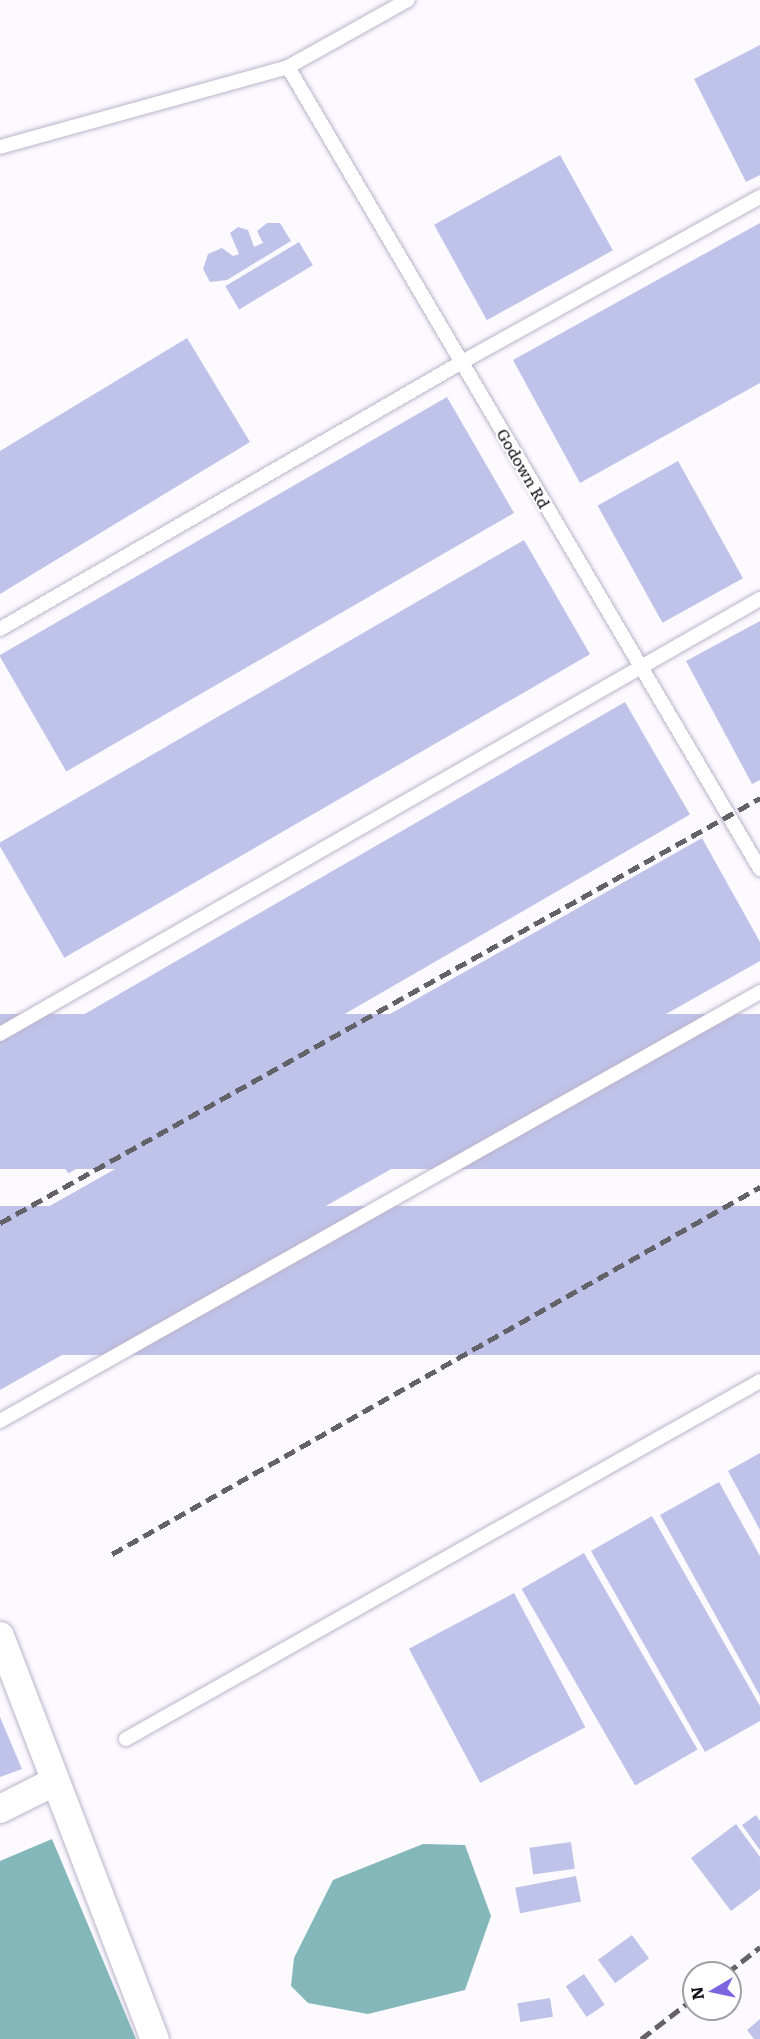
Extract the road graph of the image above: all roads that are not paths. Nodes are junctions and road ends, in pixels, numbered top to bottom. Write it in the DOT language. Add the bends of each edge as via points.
graph roads {
  1 [pos="408,0"];
  2 [pos="288,67"];
  3 [pos="0,147"];
  4 [pos="760,197"];
  5 [pos="462,362"];
  6 [pos="760,599"];
  7 [pos="0,629"];
  8 [pos="640,666"];
  9 [pos="760,869"];
  10 [pos="760,992"];
  11 [pos="0,1034"];
  12 [pos="760,1381"];
  13 [pos="0,1421"];
  14 [pos="0,1636"];
  15 [pos="126,1739"];
  16 [pos="54,1782"];
  17 [pos="0,1809"];
  18 [pos="155,2039"];
  1 -- 2 [label="lane"];
  2 -- 3 [label="lane"];
  2 -- 5 [label="lane, Godown Rd"];
  4 -- 5 [label="lane"];
  5 -- 7 [label="lane"];
  5 -- 8 [label="lane, Godown Rd"];
  6 -- 8 [label="lane"];
  8 -- 9 [label="lane, Godown Rd"];
  8 -- 11 [label="lane"];
  10 -- 13 [label="lane"];
  12 -- 15 [label="lane"];
  14 -- 16 [label="street"];
  16 -- 17 [label="street"];
  16 -- 18 [label="street"];
}
